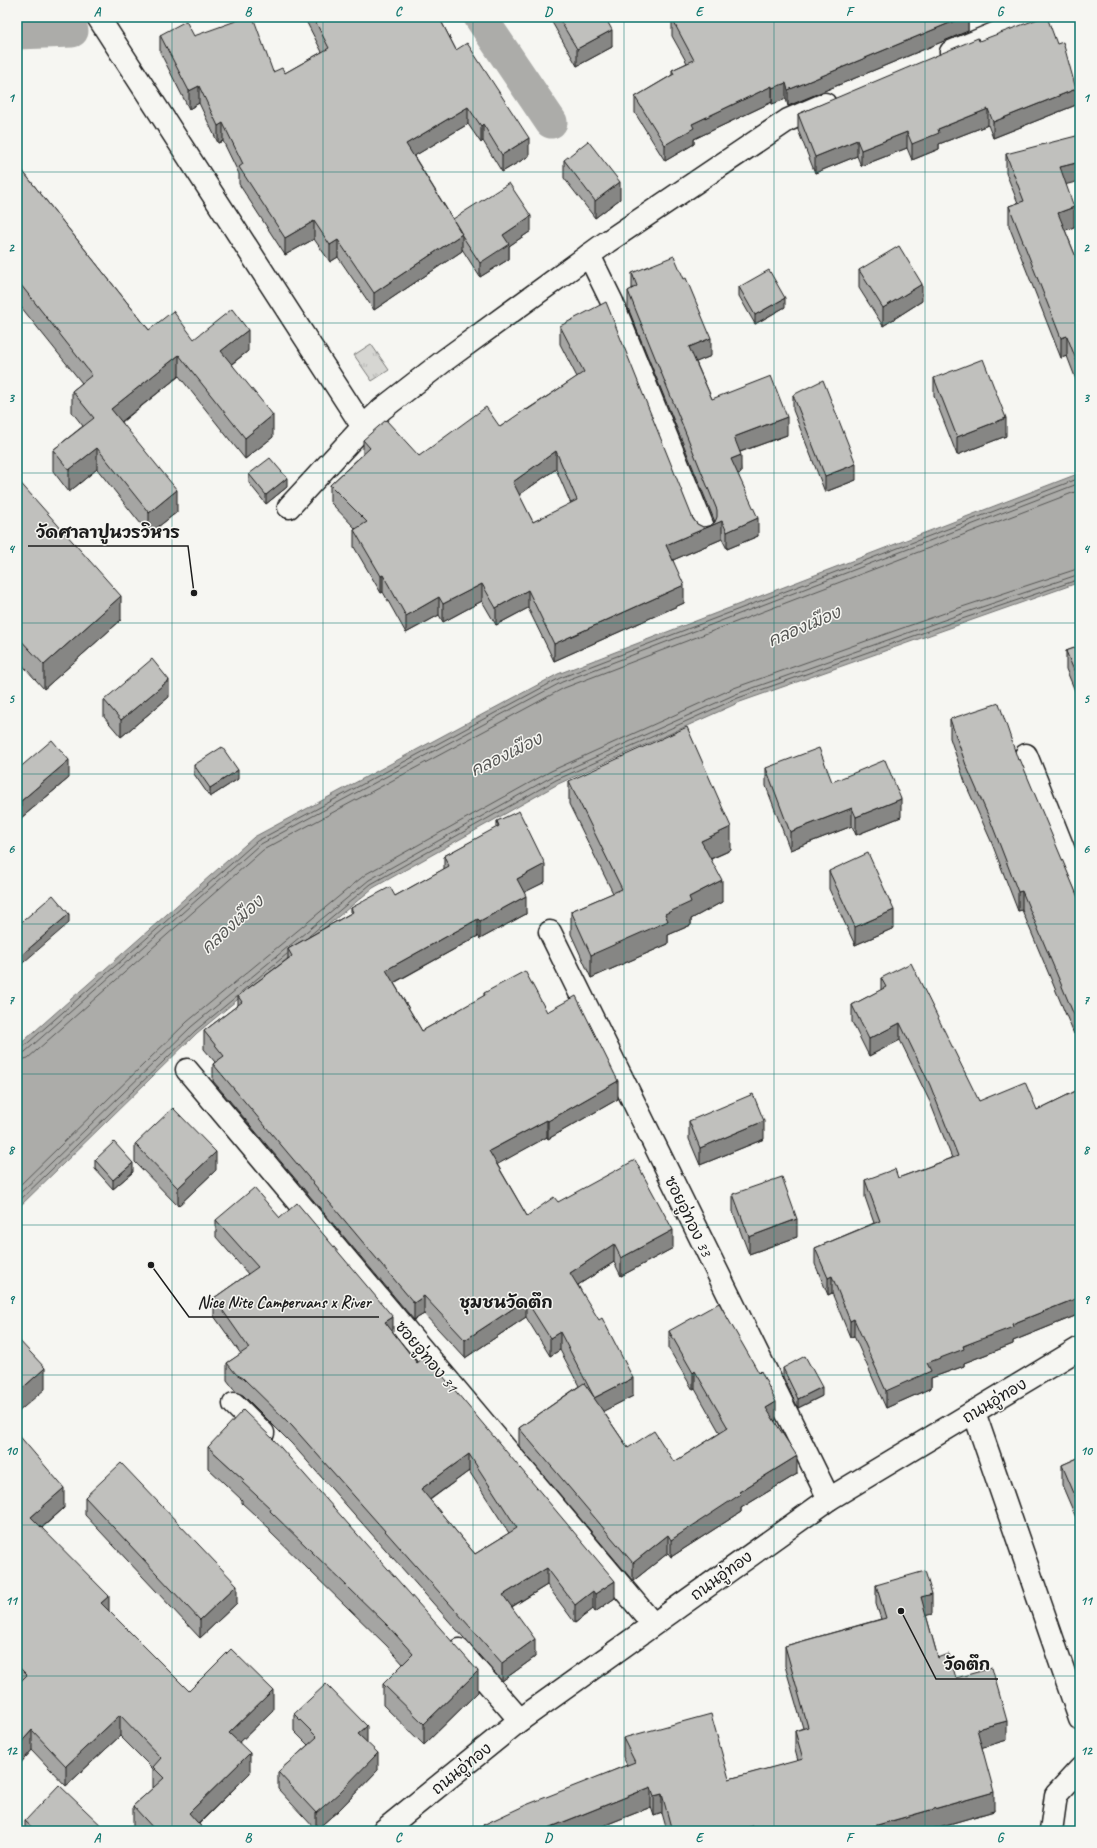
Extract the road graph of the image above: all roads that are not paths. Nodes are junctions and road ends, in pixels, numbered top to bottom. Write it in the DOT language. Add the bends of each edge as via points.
graph roads {
  1 [pos="98,17"];
  2 [pos="1035,17"];
  3 [pos="933,59"];
  4 [pos="846,96"];
  5 [pos="589,255"];
  6 [pos="363,427"];
  7 [pos="289,507"];
  8 [pos="705,532"];
  9 [pos="1026,756"];
  10 [pos="1080,891"];
  11 [pos="550,932"];
  12 [pos="187,1070"];
  13 [pos="1080,1348"];
  14 [pos="234,1404"];
  15 [pos="974,1412"];
  16 [pos="278,1447"];
  17 [pos="829,1499"];
  18 [pos="653,1624"];
  19 [pos="446,1637"];
  20 [pos="1080,1719"];
  21 [pos="520,1720"];
  22 [pos="1080,1769"];
  23 [pos="383,1831"];
  24 [pos="1051,1831"];
  1 -- 6 [label="street"];
  2 -- 3 [label="street"];
  4 -- 5 [label="street" via="788,120"];
  5 -- 6 [label="street" via="445,360"];
  5 -- 8 [label="street" via="612,302"];
  6 -- 7 [label="street"];
  9 -- 10 [label="street"];
  11 -- 17 [label="street, ซอยอู่ทอง 33"];
  12 -- 18 [label="street, ซอยอู่ทอง 31"];
  13 -- 15 [label="street, ถนนอู่ทอง"];
  14 -- 16 [label="street"];
  15 -- 17 [label="street, ถนนอู่ทอง"];
  15 -- 20 [label="street"];
  17 -- 18 [label="street, ถนนอู่ทอง"];
  18 -- 21 [label="street, ถนนอู่ทอง"];
  19 -- 21 [label="street"];
  21 -- 23 [label="street, ถนนอู่ทอง"];
  22 -- 24 [label="street" via="1056,1795"];
}
